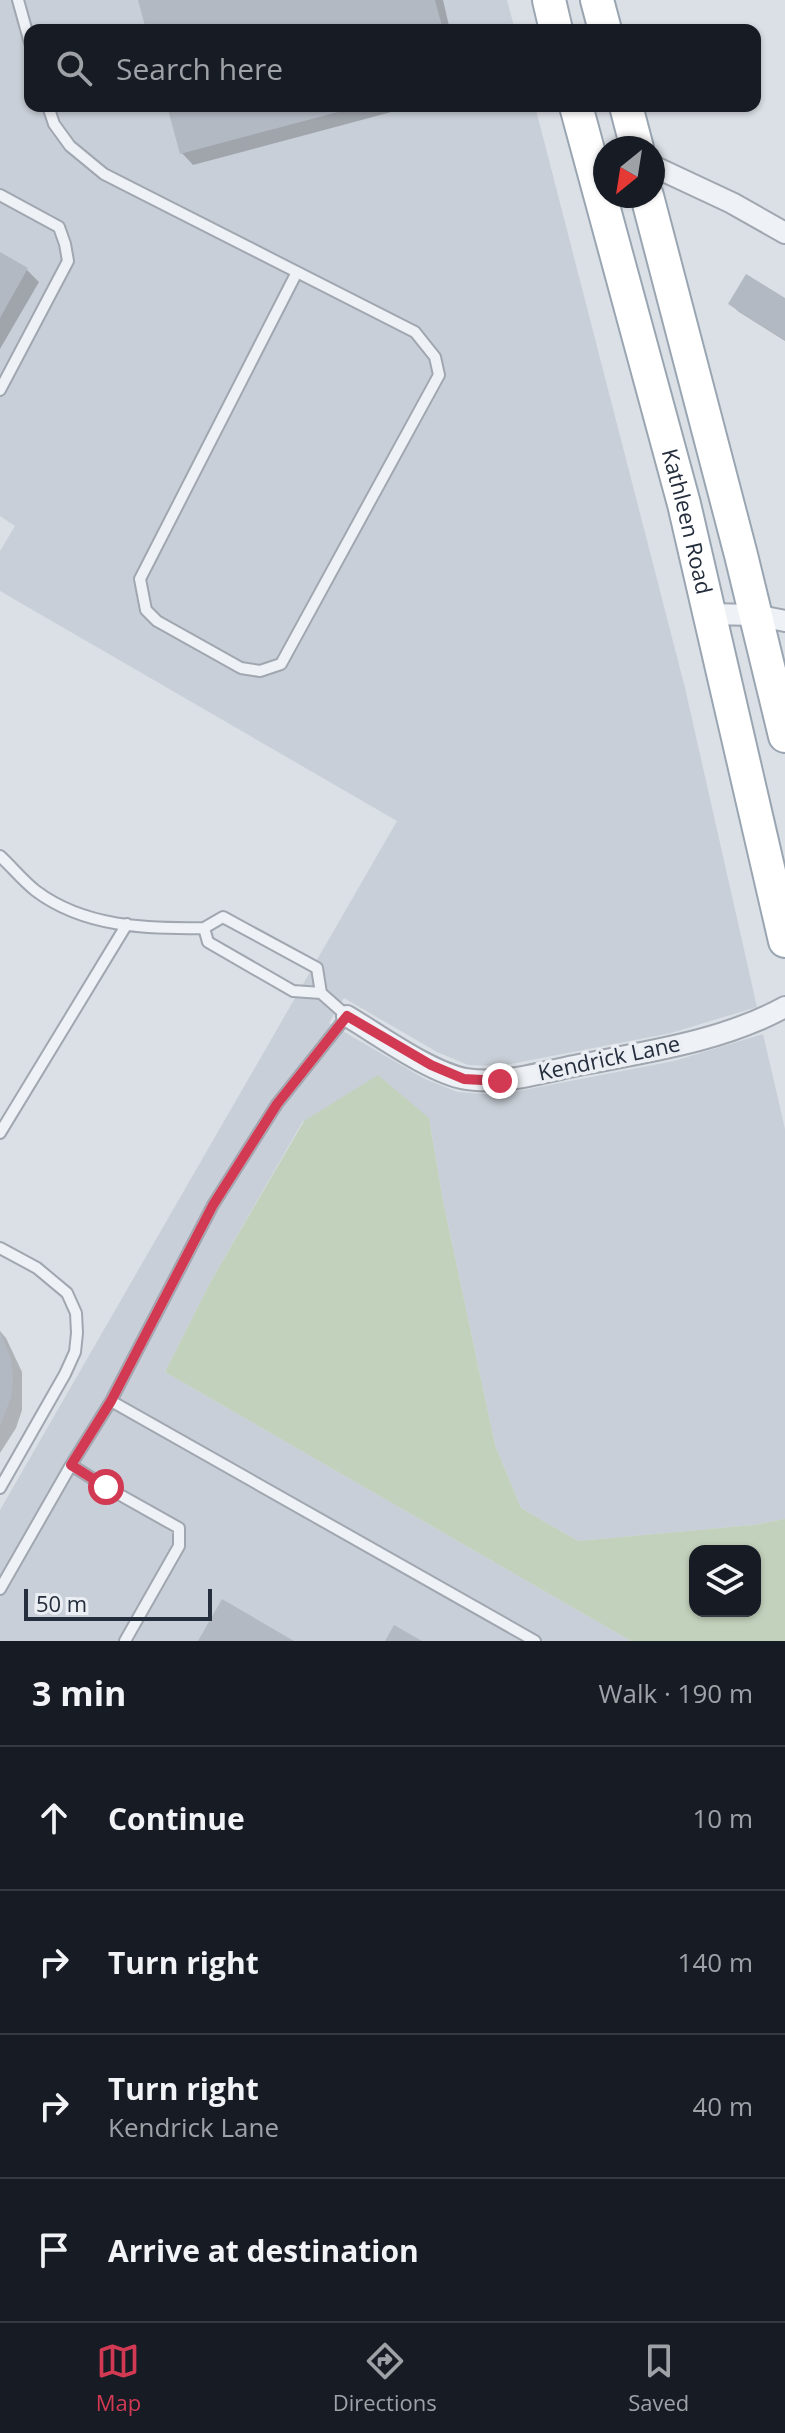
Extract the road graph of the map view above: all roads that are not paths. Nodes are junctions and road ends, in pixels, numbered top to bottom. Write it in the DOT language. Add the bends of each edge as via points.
graph roads {
  1 [pos="18,0"];
  2 [pos="549,0"];
  3 [pos="597,0"];
  4 [pos="25,24"];
  5 [pos="555,24"];
  6 [pos="603,24"];
  7 [pos="50,112"];
  8 [pos="578,112"];
  9 [pos="628,112"];
  10 [pos="634,136"];
  11 [pos="665,172"];
  12 [pos="0,195"];
  13 [pos="650,208"];
  14 [pos="785,233"];
  15 [pos="297,272"];
  16 [pos="0,390"];
  17 [pos="709,614"];
  18 [pos="770,618"];
  19 [pos="785,736"];
  20 [pos="0,856"];
  21 [pos="127,924"];
  22 [pos="204,928"];
  23 [pos="785,941"];
  24 [pos="321,993"];
  25 [pos="785,1007"];
  26 [pos="347,1016"];
  27 [pos="0,1133"];
  28 [pos="0,1248"];
  29 [pos="111,1401"];
  30 [pos="71,1465"];
  31 [pos="0,1488"];
  32 [pos="0,1589"];
  33 [pos="125,1641"];
  34 [pos="535,1641"];
  1 -- 4 [label="lane"];
  2 -- 5 [label="main road"];
  3 -- 6 [label="main road"];
  7 -- 15 [label="lane" via="70,146 104,174"];
  8 -- 17 [label="main road, Kathleen Road"];
  9 -- 10 [label="main road"];
  11 -- 14 [label="street"];
  12 -- 16 [label="lane" via="59,227 68,261"];
  13 -- 18 [label="main road, Kathleen Road"];
  15 -- 15 [label="lane" via="415,332 435,357 439,375 281,664 260,671 241,668 157,621 146,610 140,579"];
  17 -- 18 [label="street"];
  17 -- 23 [label="main road, Kathleen Road"];
  18 -- 19 [label="main road, Kathleen Road"];
  20 -- 21 [label="lane" via="36,891 90,920"];
  21 -- 22 [label="lane"];
  21 -- 27 [label="lane"];
  22 -- 24 [label="lane" via="208,942 293,991"];
  22 -- 24 [label="lane" via="223,917 317,968"];
  24 -- 26 [label="lane"];
  25 -- 26 [label="street, Kendrick Lane" via="755,1023 673,1047 500,1081 464,1079 431,1065"];
  26 -- 29 [label="lane" via="277,1104 213,1205"];
  28 -- 31 [label="lane" via="37,1268 67,1293 77,1333 65,1374"];
  29 -- 30 [label="lane"];
  29 -- 34 [label="lane"];
  30 -- 32 [label="lane"];
  30 -- 33 [label="lane" via="179,1528 179,1546"];
}
